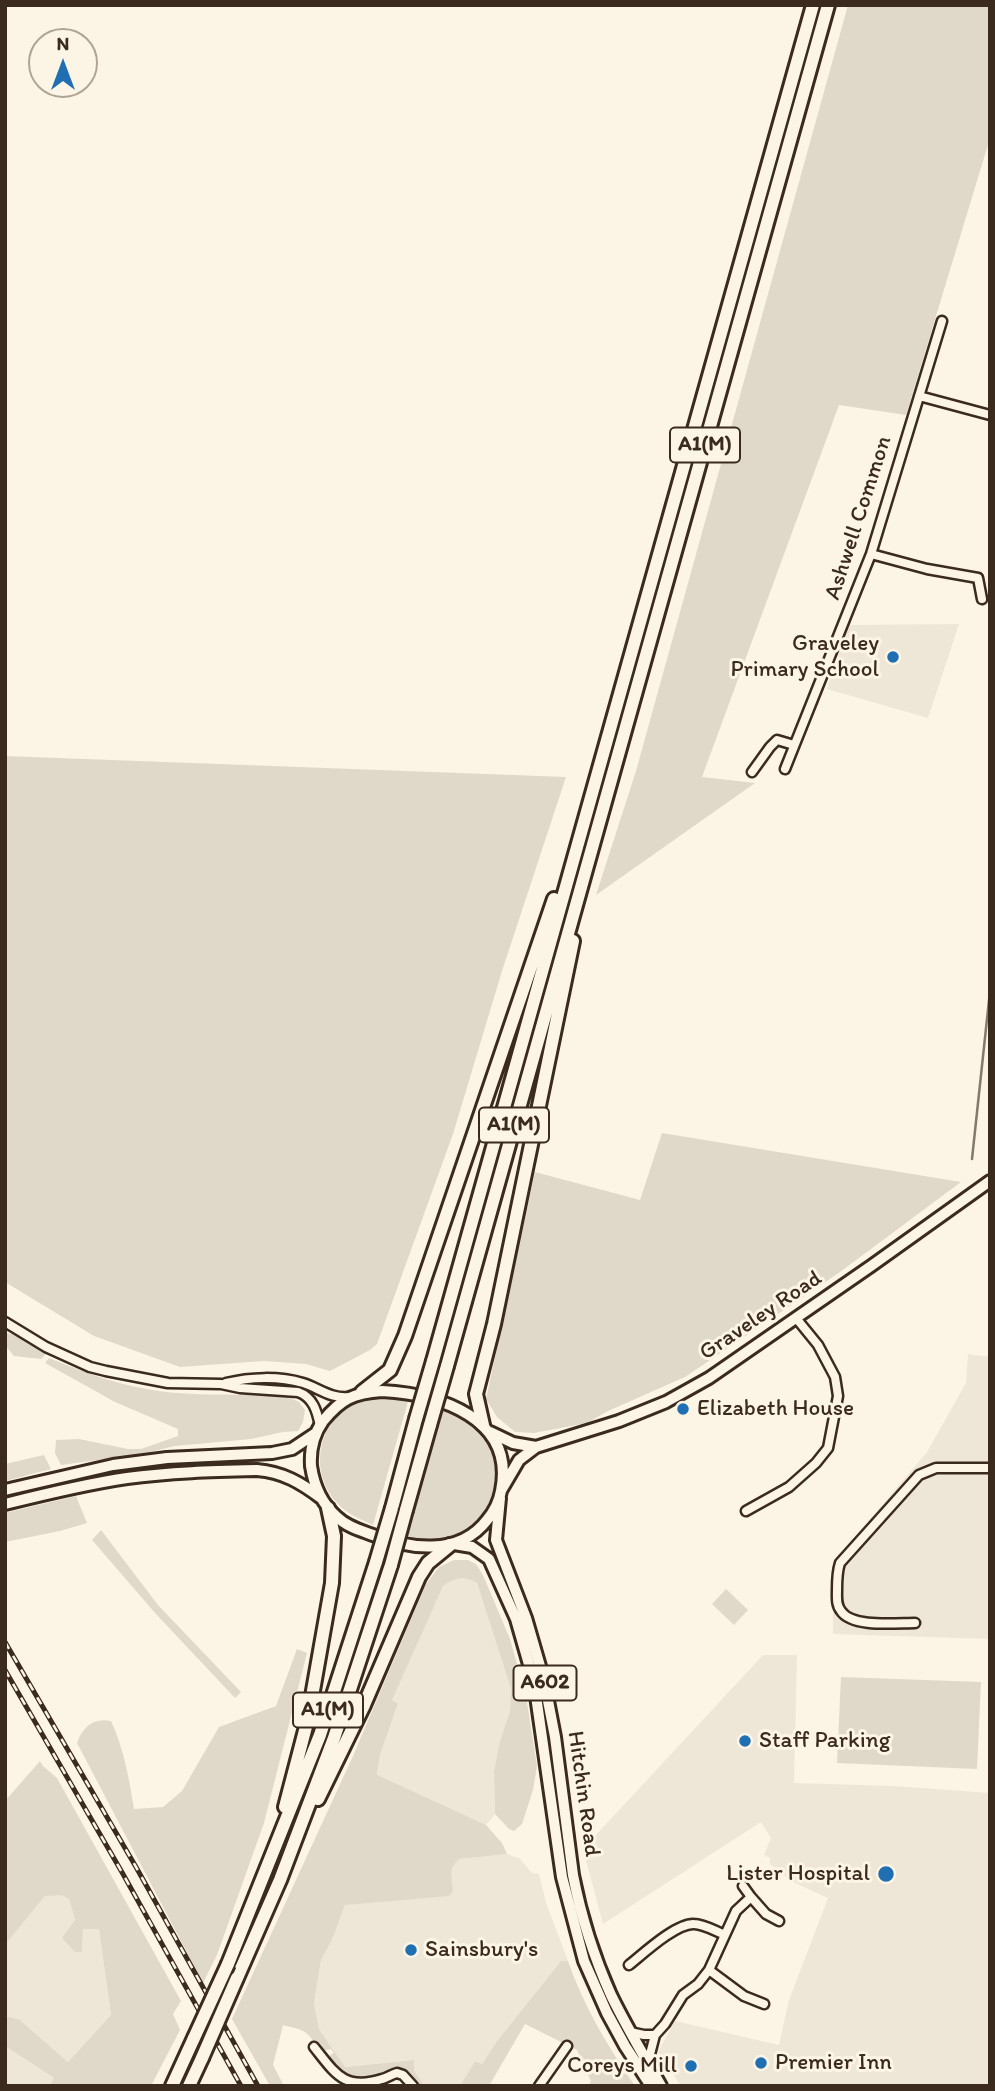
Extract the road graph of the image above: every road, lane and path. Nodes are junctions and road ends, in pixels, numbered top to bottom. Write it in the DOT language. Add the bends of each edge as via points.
graph roads {
  1 [pos="813,5"];
  2 [pos="828,5"];
  3 [pos="942,321"];
  4 [pos="919,396"];
  5 [pos="990,415"];
  6 [pos="871,554"];
  7 [pos="982,598"];
  8 [pos="794,744"];
  9 [pos="785,769"];
  10 [pos="752,772"];
  11 [pos="577,843"];
  12 [pos="582,885"];
  13 [pos="990,1181"];
  14 [pos="796,1318"];
  15 [pos="5,1322"];
  16 [pos="222,1384"];
  17 [pos="362,1392"];
  18 [pos="349,1397"];
  19 [pos="485,1428"];
  20 [pos="318,1429"];
  21 [pos="536,1447"];
  22 [pos="990,1468"];
  23 [pos="5,1490"];
  24 [pos="501,1493"];
  25 [pos="324,1503"];
  26 [pos="5,1504"];
  27 [pos="746,1511"];
  28 [pos="452,1544"];
  29 [pos="915,1623"];
  30 [pos="296,1838"];
  31 [pos="273,1854"];
  32 [pos="743,1886"];
  33 [pos="751,1897"];
  34 [pos="779,1920"];
  35 [pos="725,1935"];
  36 [pos="629,1965"];
  37 [pos="709,1970"];
  38 [pos="764,2004"];
  39 [pos="630,2032"];
  40 [pos="655,2035"];
  41 [pos="567,2046"];
  42 [pos="314,2047"];
  43 [pos="648,2062"];
  44 [pos="348,2084"];
  45 [pos="173,2086"];
  46 [pos="189,2086"];
  47 [pos="413,2086"];
  48 [pos="539,2086"];
  49 [pos="651,2086"];
  50 [pos="662,2086"];
  1 -- 11 [label="highway, A1(M)"];
  2 -- 12 [label="highway, A1(M)"];
  3 -- 4 [label="street, Ashwell Common"];
  4 -- 5 [label="street"];
  4 -- 6 [label="street, Ashwell Common"];
  6 -- 7 [label="street" via="978,578"];
  6 -- 8 [label="street, Ashwell Common"];
  8 -- 9 [label="street, Ashwell Common"];
  8 -- 10 [label="street" via="777,740"];
  11 -- 17 [label="highway" via="522,990 418,1302 390,1370"];
  11 -- 31 [label="highway, A1(M), bridge" via="376,1562 320,1735"];
  12 -- 19 [label="highway, A1(M)" via="563,999 477,1394"];
  12 -- 30 [label="highway, A1(M), bridge" via="391,1565"];
  13 -- 14 [label="main road, Graveley Road"];
  14 -- 21 [label="main road, Graveley Road" via="666,1402"];
  14 -- 27 [label="street" via="835,1377 838,1396 828,1448 789,1487"];
  15 -- 16 [label="street" via="90,1367 168,1383"];
  16 -- 18 [label="street" via="241,1379 288,1380"];
  16 -- 20 [label="street" via="305,1394 316,1408"];
  17 -- 18 [label="main road"];
  17 -- 19 [label="main road" via="421,1396 460,1410"];
  18 -- 20 [label="main road"];
  19 -- 21 [label="main road" via="513,1443"];
  19 -- 24 [label="main road" via="502,1459"];
  20 -- 23 [label="main road" via="297,1448 282,1451 113,1465"];
  20 -- 25 [label="main road" via="311,1459 314,1482"];
  21 -- 24 [label="main road, Graveley Road" via="519,1460"];
  22 -- 29 [label="street" via="936,1468 919,1475 840,1563 837,1603 847,1618"];
  24 -- 28 [label="main road" via="483,1525"];
  24 -- 39 [label="main road, Hitchin Road / A602" via="496,1540 544,1680 577,1897 595,1955"];
  25 -- 26 [label="main road" via="301,1483 257,1470 164,1474 90,1484"];
  25 -- 28 [label="main road" via="350,1526 388,1541 418,1546"];
  25 -- 31 [label="highway" via="334,1536 332,1583 308,1719"];
  28 -- 30 [label="highway" via="428,1563 419,1577 364,1705"];
  28 -- 49 [label="main road, Hitchin Road / A602" via="472,1547 489,1559 516,1619 534,1682 562,1877 584,1961 625,2046"];
  30 -- 46 [label="highway, A1(M), bridge"];
  31 -- 45 [label="highway, A1(M), bridge"];
  32 -- 33 [label="street"];
  33 -- 34 [label="street" via="762,1911"];
  33 -- 35 [label="street" via="738,1907"];
  35 -- 36 [label="street" via="686,1924"];
  35 -- 37 [label="street"];
  37 -- 38 [label="street" via="752,2005"];
  37 -- 40 [label="street" via="683,1995"];
  39 -- 40 [label="street"];
  39 -- 43 [label="main road, Hitchin Road / A602"];
  40 -- 43 [label="street"];
  41 -- 48 [label="street"];
  42 -- 44 [label="street"];
  43 -- 50 [label="main road, Hitchin Road / A602"];
  44 -- 47 [label="street" via="374,2082 397,2073"];
}
